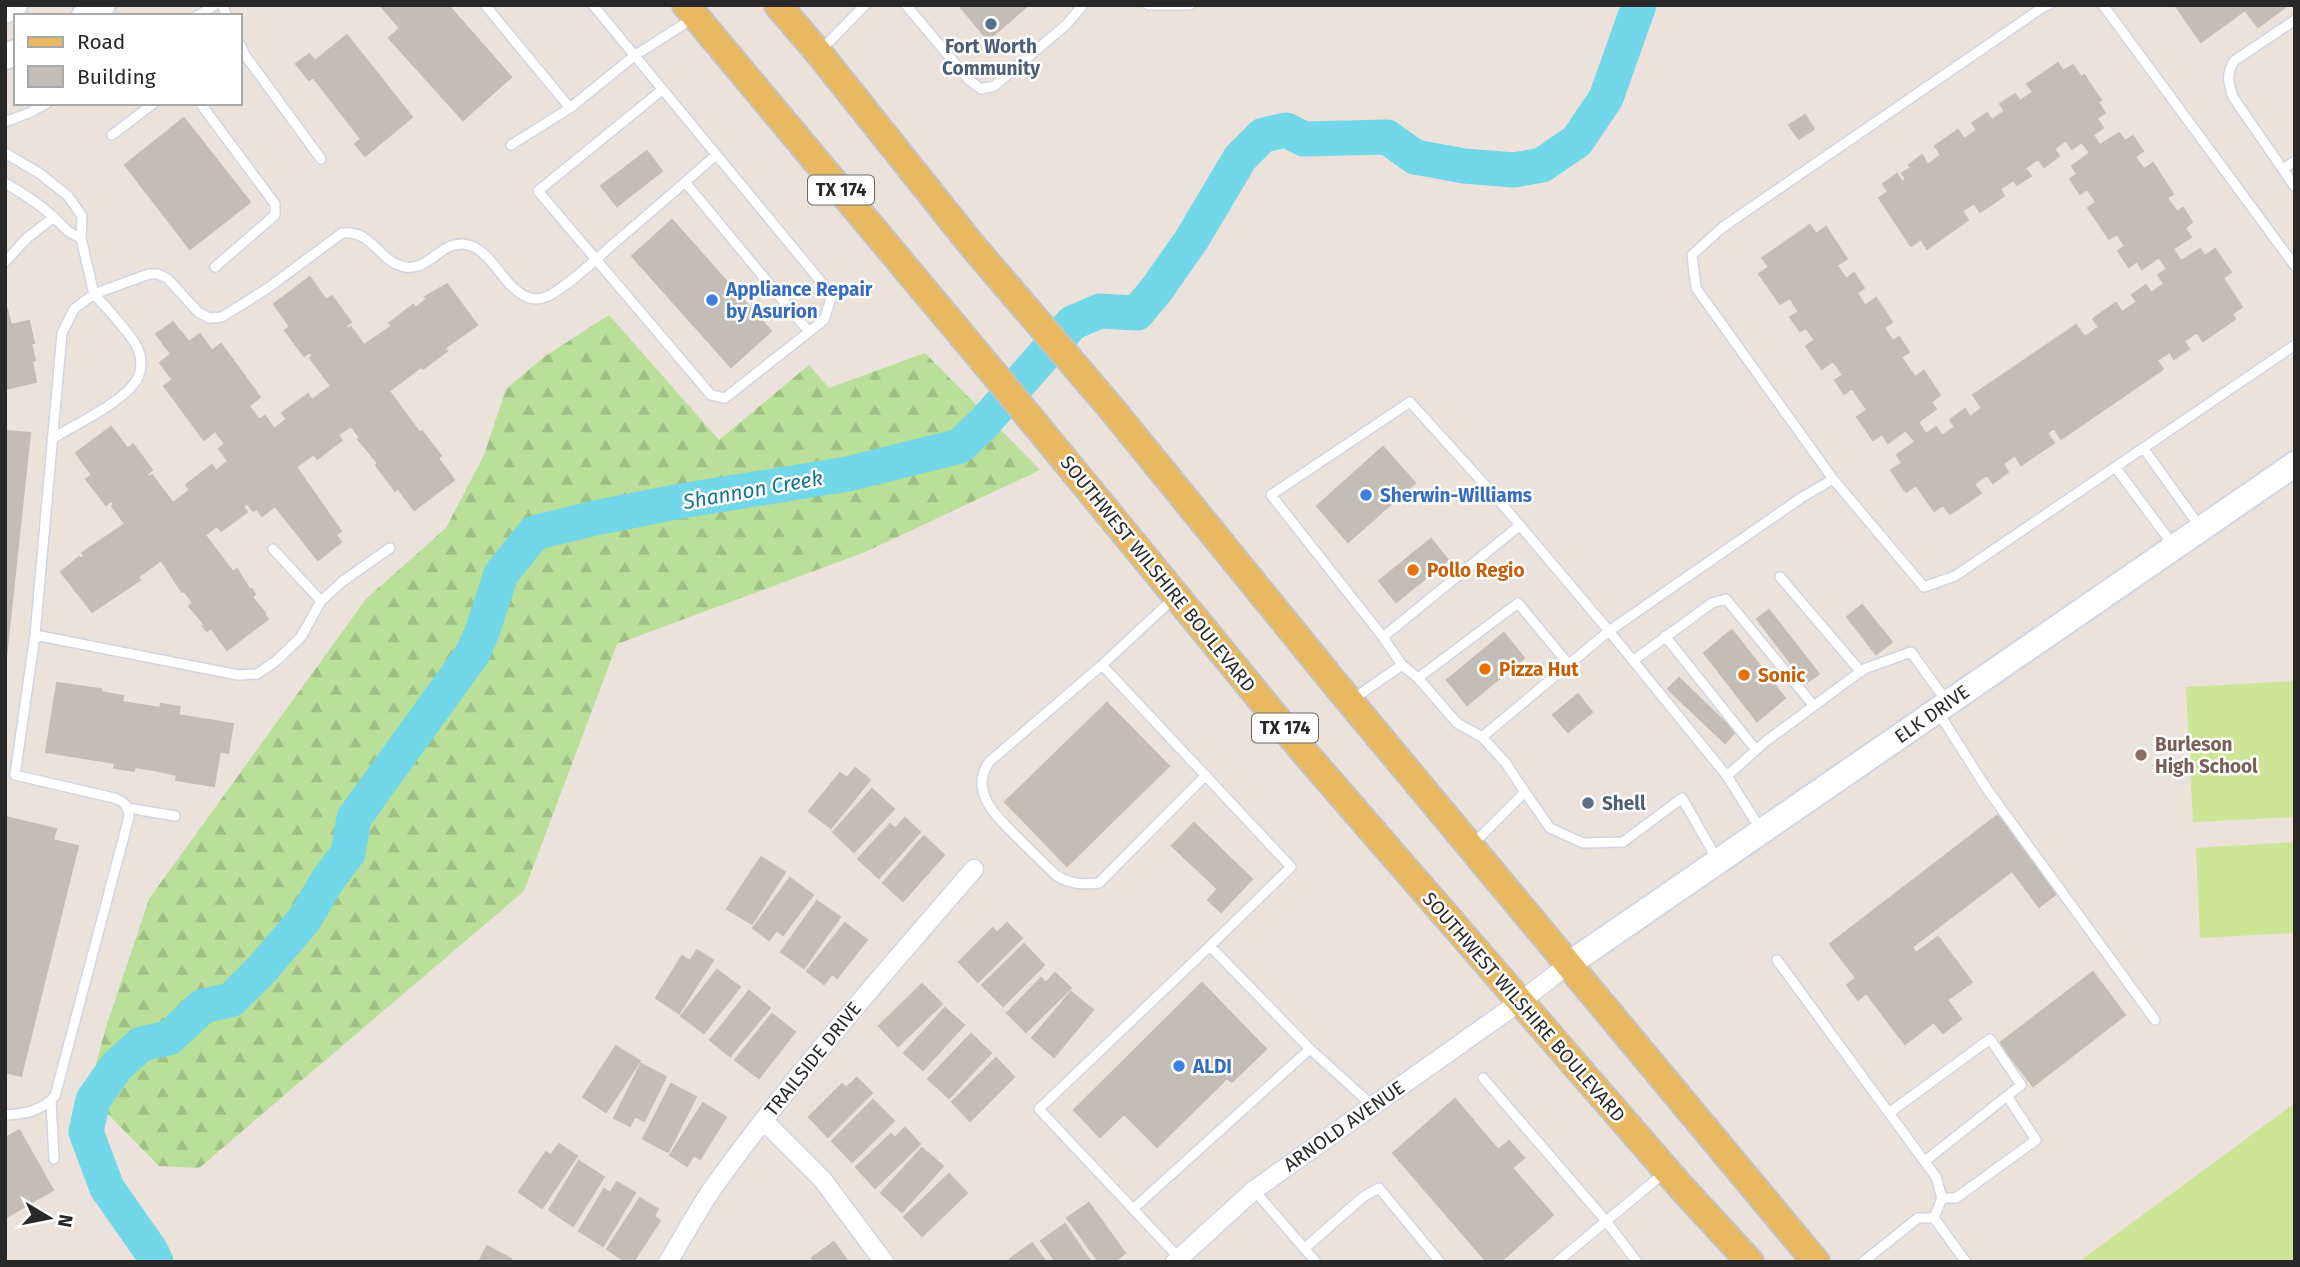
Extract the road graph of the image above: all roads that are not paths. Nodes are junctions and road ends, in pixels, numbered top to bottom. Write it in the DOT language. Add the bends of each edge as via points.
graph roads {
  1 [pos="15,5"];
  2 [pos="103,5"];
  3 [pos="485,5"];
  4 [pos="593,5"];
  5 [pos="778,5"];
  6 [pos="865,5"];
  7 [pos="906,5"];
  8 [pos="1083,5"];
  9 [pos="1148,5"];
  10 [pos="1190,5"];
  11 [pos="2049,5"];
  12 [pos="2103,5"];
  13 [pos="5,11"];
  14 [pos="691,11"];
  15 [pos="87,14"];
  16 [pos="2295,20"];
  17 [pos="242,48"];
  18 [pos="818,52"];
  19 [pos="634,56"];
  20 [pos="662,90"];
  21 [pos="43,105"];
  22 [pos="151,105"];
  23 [pos="201,105"];
  24 [pos="570,108"];
  25 [pos="5,122"];
  26 [pos="112,135"];
  27 [pos="511,145"];
  28 [pos="5,153"];
  29 [pos="716,155"];
  30 [pos="321,159"];
  31 [pos="2295,160"];
  32 [pos="2283,170"];
  33 [pos="685,182"];
  34 [pos="5,183"];
  35 [pos="2295,187"];
  36 [pos="54,217"];
  37 [pos="81,238"];
  38 [pos="596,259"];
  39 [pos="5,262"];
  40 [pos="2295,266"];
  41 [pos="215,267"];
  42 [pos="94,295"];
  43 [pos="809,332"];
  44 [pos="2295,345"];
  45 [pos="52,439"];
  46 [pos="2144,449"];
  47 [pos="2295,464"];
  48 [pos="2116,468"];
  49 [pos="1833,479"];
  50 [pos="1519,526"];
  51 [pos="2201,528"];
  52 [pos="2174,547"];
  53 [pos="390,548"];
  54 [pos="273,549"];
  55 [pos="1780,577"];
  56 [pos="1176,596"];
  57 [pos="321,601"];
  58 [pos="1609,631"];
  59 [pos="35,635"];
  60 [pos="1665,636"];
  61 [pos="1384,638"];
  62 [pos="1633,660"];
  63 [pos="1102,665"];
  64 [pos="1402,665"];
  65 [pos="1570,666"];
  66 [pos="1861,672"];
  67 [pos="1418,678"];
  68 [pos="1350,701"];
  69 [pos="1814,706"];
  70 [pos="1942,707"];
  71 [pos="1482,737"];
  72 [pos="1756,750"];
  73 [pos="10,774"];
  74 [pos="1206,775"];
  75 [pos="1727,776"];
  76 [pos="1525,792"];
  77 [pos="128,808"];
  78 [pos="175,816"];
  79 [pos="1761,831"];
  80 [pos="1470,847"];
  81 [pos="1718,861"];
  82 [pos="974,869"];
  83 [pos="1210,946"];
  84 [pos="1777,960"];
  85 [pos="1569,964"];
  86 [pos="1521,1001"];
  87 [pos="2155,1020"];
  88 [pos="1310,1049"];
  89 [pos="1483,1078"];
  90 [pos="2007,1096"];
  91 [pos="51,1101"];
  92 [pos="1372,1105"];
  93 [pos="1889,1113"];
  94 [pos="5,1115"];
  95 [pos="764,1121"];
  96 [pos="54,1159"];
  97 [pos="1925,1161"];
  98 [pos="1667,1171"];
  99 [pos="1254,1190"];
  100 [pos="1942,1198"];
  101 [pos="1133,1209"];
  102 [pos="1934,1218"];
  103 [pos="1606,1222"];
  104 [pos="1305,1248"];
  105 [pos="1177,1260"];
  106 [pos="668,1262"];
  107 [pos="884,1262"];
  108 [pos="1316,1262"];
  109 [pos="1440,1262"];
  110 [pos="1558,1262"];
  111 [pos="1637,1262"];
  112 [pos="1750,1262"];
  113 [pos="1816,1262"];
  114 [pos="1863,1262"];
  115 [pos="1966,1262"];
  1 -- 13 [label="street"];
  2 -- 15 [label="street"];
  3 -- 24 [label="lane"];
  4 -- 19 [label="lane"];
  5 -- 18 [label="main road"];
  6 -- 18 [label="lane"];
  7 -- 8 [label="lane" via="981,89 994,86"];
  9 -- 10 [label="lane"];
  11 -- 49 [label="lane" via="1723,227 1692,255 1696,288"];
  12 -- 40 [label="lane"];
  14 -- 19 [label="lane"];
  14 -- 56 [label="main road, SOUTHWEST WILSHIRE BOULEVARD / TX 174"];
  16 -- 32 [label="lane" via="2234,61 2227,82 2232,97"];
  17 -- 30 [label="lane"];
  18 -- 68 [label="main road"];
  19 -- 20 [label="lane"];
  19 -- 24 [label="lane"];
  20 -- 29 [label="lane"];
  20 -- 38 [label="lane" via="538,191"];
  21 -- 25 [label="lane"];
  22 -- 26 [label="lane"];
  23 -- 41 [label="lane" via="275,204 275,215"];
  24 -- 27 [label="lane"];
  28 -- 37 [label="lane" via="68,196 82,216"];
  29 -- 33 [label="lane"];
  29 -- 43 [label="lane" via="832,295 824,320"];
  31 -- 32 [label="lane"];
  32 -- 35 [label="lane"];
  33 -- 38 [label="lane"];
  33 -- 43 [label="lane"];
  34 -- 36 [label="lane"];
  36 -- 37 [label="lane" via="66,232"];
  36 -- 39 [label="lane"];
  37 -- 42 [label="lane"];
  38 -- 42 [label="lane" via="547,297 529,298 509,285 473,247 453,244 418,267 408,268 354,232 342,233 222,317 209,318 198,312 158,274"];
  38 -- 43 [label="lane" via="711,395 725,398"];
  42 -- 45 [label="lane" via="74,309 62,333"];
  42 -- 45 [label="lane" via="135,344 141,372 133,386 108,405"];
  44 -- 46 [label="lane"];
  45 -- 59 [label="lane"];
  46 -- 48 [label="lane"];
  46 -- 51 [label="lane"];
  47 -- 51 [label="street, ELK DRIVE"];
  48 -- 49 [label="lane" via="1955,576 1924,587"];
  48 -- 52 [label="lane"];
  49 -- 58 [label="lane"];
  50 -- 58 [label="lane"];
  50 -- 61 [label="lane"];
  50 -- 61 [label="lane" via="1410,402 1271,495"];
  51 -- 52 [label="street, ELK DRIVE"];
  52 -- 70 [label="street, ELK DRIVE"];
  53 -- 57 [label="lane"];
  54 -- 57 [label="lane"];
  55 -- 66 [label="lane"];
  56 -- 63 [label="lane"];
  56 -- 86 [label="main road, SOUTHWEST WILSHIRE BOULEVARD / TX 174" via="1314,764"];
  57 -- 59 [label="lane" via="301,637 257,674 238,675"];
  58 -- 62 [label="lane"];
  58 -- 65 [label="lane"];
  59 -- 73 [label="lane"];
  60 -- 62 [label="lane"];
  60 -- 69 [label="lane" via="1712,603 1727,599"];
  60 -- 72 [label="lane"];
  61 -- 64 [label="lane"];
  62 -- 75 [label="lane"];
  63 -- 74 [label="lane"];
  63 -- 74 [label="lane" via="989,762 982,786 992,812 1057,876 1068,882 1100,883"];
  64 -- 67 [label="lane"];
  64 -- 68 [label="lane"];
  65 -- 67 [label="lane" via="1518,603"];
  65 -- 71 [label="lane"];
  66 -- 69 [label="lane"];
  66 -- 70 [label="lane" via="1911,652"];
  67 -- 71 [label="lane" via="1457,723"];
  68 -- 80 [label="main road"];
  69 -- 72 [label="lane"];
  70 -- 79 [label="street, ELK DRIVE"];
  70 -- 87 [label="lane" via="1987,789"];
  71 -- 76 [label="lane"];
  72 -- 75 [label="lane"];
  73 -- 77 [label="lane" via="114,798"];
  74 -- 83 [label="lane" via="1290,867"];
  75 -- 79 [label="lane"];
  76 -- 80 [label="lane"];
  76 -- 81 [label="lane" via="1550,828 1583,843 1623,842 1682,798"];
  77 -- 78 [label="lane"];
  77 -- 91 [label="lane" via="124,838"];
  79 -- 81 [label="street, ELK DRIVE"];
  80 -- 85 [label="main road"];
  81 -- 85 [label="street, ELK DRIVE"];
  82 -- 95 [label="street, TRAILSIDE DRIVE" via="838,1026"];
  83 -- 88 [label="lane"];
  83 -- 101 [label="lane" via="1039,1110"];
  84 -- 93 [label="lane"];
  85 -- 86 [label="street, ARNOLD AVENUE"];
  85 -- 113 [label="main road"];
  86 -- 92 [label="street, ARNOLD AVENUE"];
  86 -- 98 [label="main road, SOUTHWEST WILSHIRE BOULEVARD / TX 174"];
  88 -- 92 [label="lane"];
  88 -- 101 [label="lane"];
  89 -- 103 [label="lane"];
  90 -- 93 [label="lane" via="2021,1086 1990,1040"];
  90 -- 97 [label="lane"];
  90 -- 100 [label="lane" via="2036,1140 1956,1198"];
  91 -- 94 [label="lane" via="24,1115"];
  91 -- 96 [label="lane"];
  92 -- 99 [label="street, ARNOLD AVENUE"];
  93 -- 97 [label="lane"];
  95 -- 106 [label="street, TRAILSIDE DRIVE" via="714,1187"];
  95 -- 107 [label="street" via="822,1179"];
  97 -- 100 [label="lane"];
  98 -- 103 [label="lane"];
  98 -- 112 [label="main road, SOUTHWEST WILSHIRE BOULEVARD / TX 174"];
  99 -- 104 [label="lane"];
  99 -- 105 [label="street, ARNOLD AVENUE"];
  100 -- 102 [label="lane"];
  101 -- 105 [label="lane"];
  102 -- 114 [label="lane" via="1918,1218"];
  102 -- 115 [label="lane"];
  103 -- 110 [label="lane"];
  103 -- 111 [label="lane"];
  104 -- 108 [label="lane"];
  104 -- 109 [label="lane" via="1379,1188"];
}
